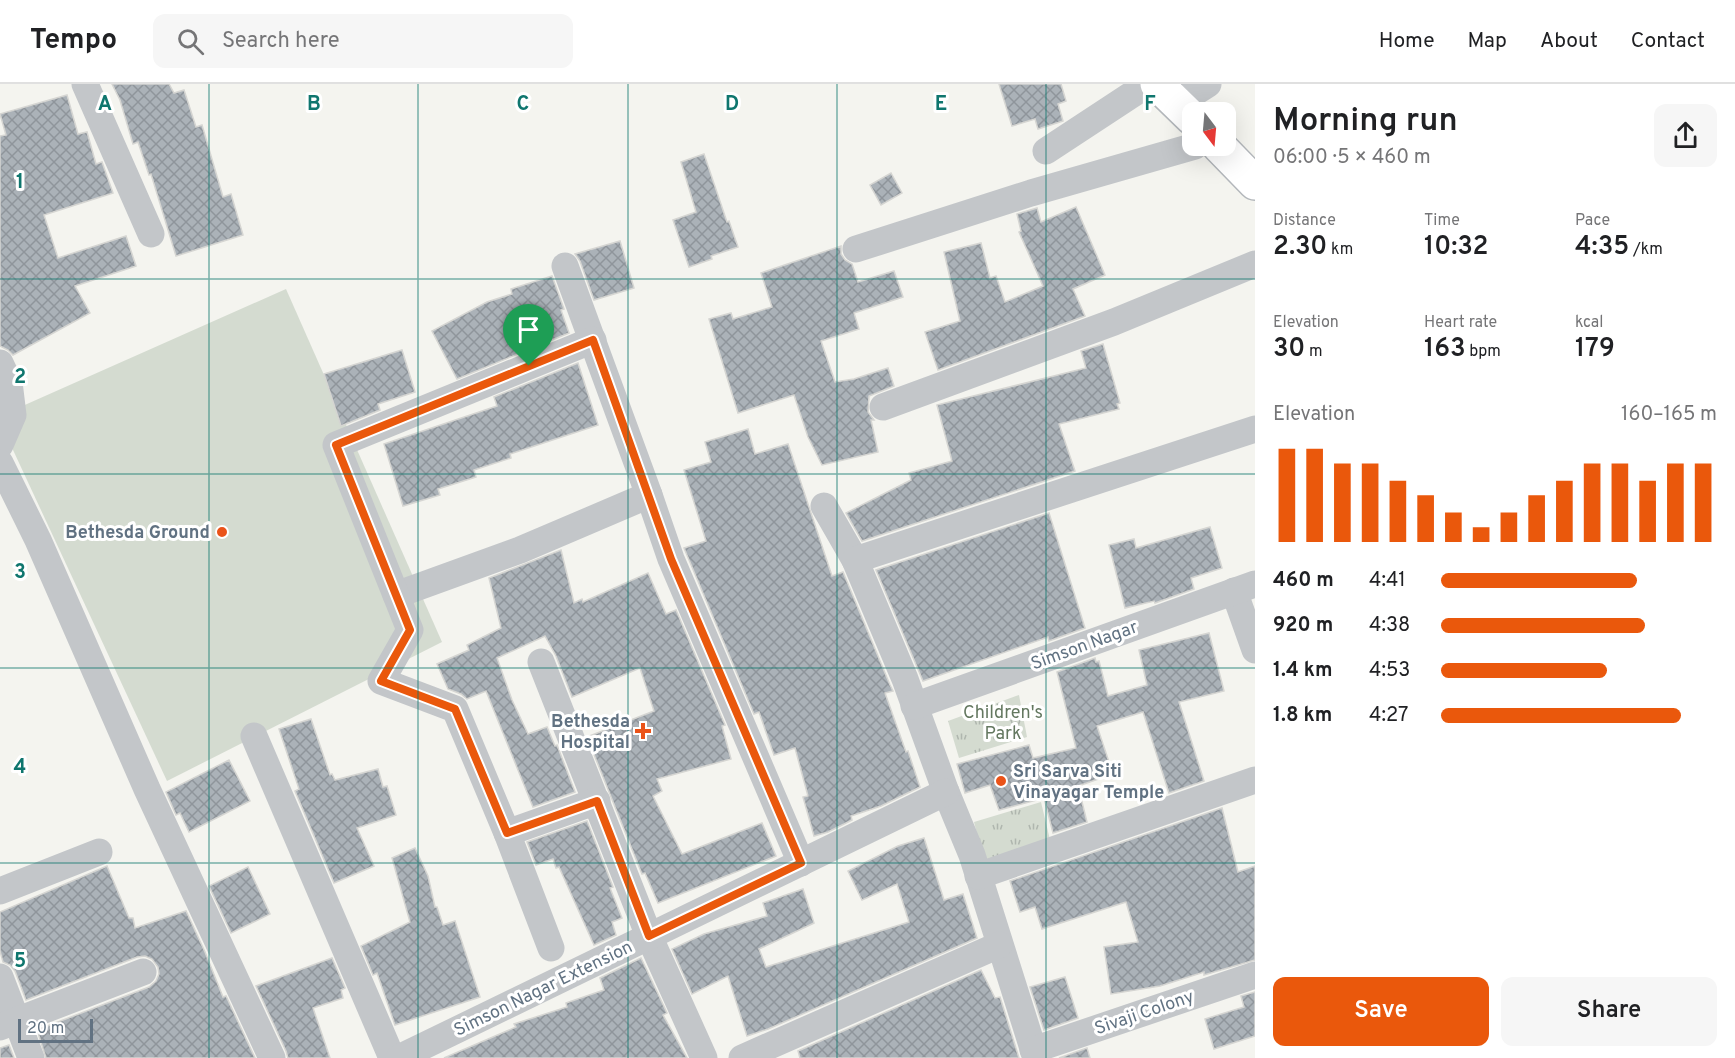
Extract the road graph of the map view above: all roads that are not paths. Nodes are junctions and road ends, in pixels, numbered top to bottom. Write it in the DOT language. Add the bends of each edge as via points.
graph roads {
  1 [pos="85,84"];
  2 [pos="1148,84"];
  3 [pos="1208,84"];
  4 [pos="1176,102"];
  5 [pos="1182,150"];
  6 [pos="1046,151"];
  7 [pos="1229,156"];
  8 [pos="1255,183"];
  9 [pos="152,234"];
  10 [pos="856,249"];
  11 [pos="1255,264"];
  12 [pos="565,266"];
  13 [pos="593,340"];
  14 [pos="0,363"];
  15 [pos="883,407"];
  16 [pos="1255,429"];
  17 [pos="0,445"];
  18 [pos="0,463"];
  19 [pos="650,495"];
  20 [pos="824,506"];
  21 [pos="855,560"];
  22 [pos="1245,587"];
  23 [pos="396,595"];
  24 [pos="1255,650"];
  25 [pos="541,662"];
  26 [pos="914,706"];
  27 [pos="254,736"];
  28 [pos="1255,780"];
  29 [pos="946,792"];
  30 [pos="597,801"];
  31 [pos="507,833"];
  32 [pos="99,852"];
  33 [pos="801,863"];
  34 [pos="978,876"];
  35 [pos="0,891"];
  36 [pos="649,936"];
  37 [pos="999,945"];
  38 [pos="551,948"];
  39 [pos="143,972"];
  40 [pos="1255,975"];
  41 [pos="0,977"];
  42 [pos="8,1024"];
  43 [pos="1034,1054"];
  44 [pos="31,1058"];
  45 [pos="272,1058"];
  46 [pos="393,1058"];
  47 [pos="399,1058"];
  48 [pos="704,1058"];
  49 [pos="742,1058"];
  1 -- 9 [label="street"];
  2 -- 6 [label="street"];
  3 -- 4 [label="street"];
  5 -- 10 [label="street"];
  7 -- 8 [label="main road"];
  11 -- 15 [label="street" via="1114,322"];
  12 -- 13 [label="street"];
  13 -- 19 [label="street"];
  13 -- 23 [label="street" via="336,445"];
  14 -- 17 [label="street" via="9,382 13,415"];
  16 -- 21 [label="street"];
  18 -- 45 [label="street"];
  19 -- 23 [label="street" via="520,550"];
  19 -- 33 [label="street" via="671,559"];
  20 -- 21 [label="street"];
  21 -- 26 [label="street"];
  22 -- 24 [label="street"];
  22 -- 26 [label="street, Simson Nagar"];
  23 -- 31 [label="street" via="410,630 381,681 455,709"];
  25 -- 30 [label="street"];
  26 -- 29 [label="street"];
  27 -- 46 [label="street"];
  28 -- 34 [label="street"];
  29 -- 33 [label="street, Simson Nagar Extension"];
  29 -- 34 [label="street"];
  30 -- 31 [label="street"];
  30 -- 36 [label="street"];
  31 -- 38 [label="street"];
  32 -- 35 [label="street"];
  33 -- 36 [label="street, Simson Nagar Extension"];
  34 -- 37 [label="street"];
  36 -- 47 [label="street, Simson Nagar Extension"];
  36 -- 48 [label="street"];
  37 -- 43 [label="street"];
  37 -- 49 [label="street"];
  39 -- 42 [label="street"];
  40 -- 43 [label="street, Sivaji Colony"];
  41 -- 42 [label="street"];
  42 -- 44 [label="street"];
}
